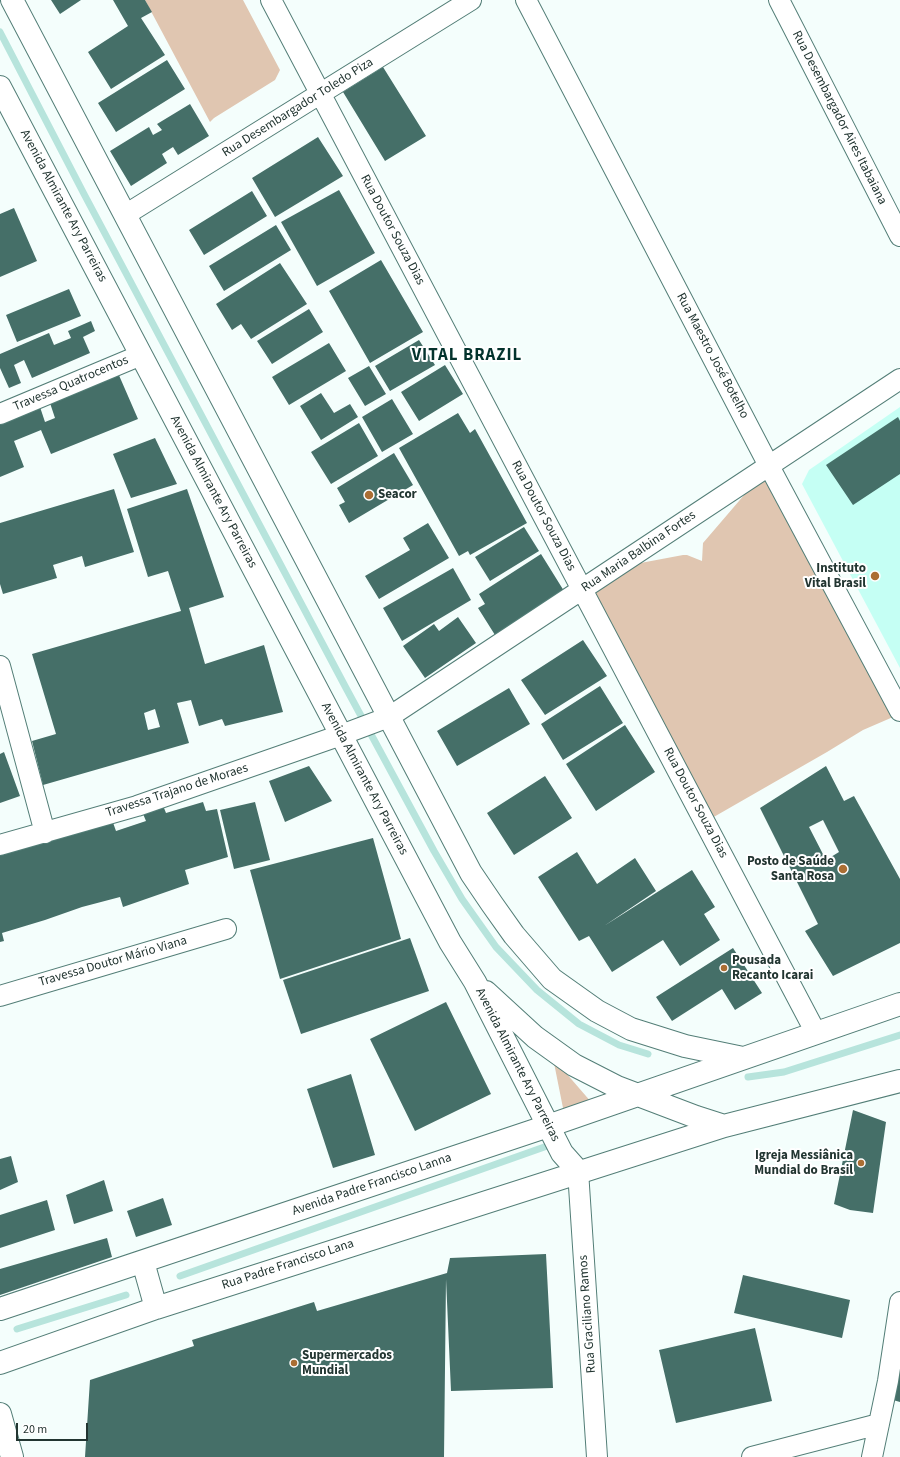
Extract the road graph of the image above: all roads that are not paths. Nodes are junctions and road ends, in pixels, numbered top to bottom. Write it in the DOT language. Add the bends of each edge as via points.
graph roads {
  1 [pos="12,0"];
  2 [pos="271,0"];
  3 [pos="471,0"];
  4 [pos="526,0"];
  5 [pos="779,0"];
  6 [pos="0,87"];
  7 [pos="320,94"];
  8 [pos="125,215"];
  9 [pos="900,236"];
  10 [pos="141,355"];
  11 [pos="900,379"];
  12 [pos="0,414"];
  13 [pos="769,466"];
  14 [pos="582,590"];
  15 [pos="0,666"];
  16 [pos="900,711"];
  17 [pos="383,719"];
  18 [pos="347,733"];
  19 [pos="45,833"];
  20 [pos="0,845"];
  21 [pos="226,929"];
  22 [pos="475,982"];
  23 [pos="0,996"];
  24 [pos="900,1004"];
  25 [pos="816,1033"];
  26 [pos="742,1058"];
  27 [pos="688,1077"];
  28 [pos="900,1081"];
  29 [pos="639,1094"];
  30 [pos="696,1117"];
  31 [pos="548,1126"];
  32 [pos="724,1126"];
  33 [pos="578,1171"];
  34 [pos="143,1262"];
  35 [pos="900,1302"];
  36 [pos="156,1308"];
  37 [pos="0,1309"];
  38 [pos="0,1363"];
  39 [pos="0,1414"];
  40 [pos="879,1424"];
  41 [pos="12,1457"];
  42 [pos="597,1457"];
  43 [pos="752,1457"];
  44 [pos="872,1457"];
  1 -- 8 [label="street"];
  2 -- 7 [label="street, Rua Doutor Souza Dias"];
  3 -- 7 [label="street, Rua Desembargador Toledo Piza"];
  4 -- 13 [label="street, Rua Maestro José Botelho"];
  5 -- 9 [label="street, Rua Desembargador Aires Itabaiana"];
  6 -- 10 [label="street, Avenida Almirante Ary Parreiras"];
  7 -- 8 [label="street, Rua Desembargador Toledo Piza"];
  7 -- 14 [label="street, Rua Doutor Souza Dias"];
  8 -- 17 [label="street"];
  10 -- 12 [label="street, Travessa Quatrocentos"];
  10 -- 18 [label="street, Avenida Almirante Ary Parreiras"];
  11 -- 13 [label="street, Rua Maria Balbina Fortes"];
  13 -- 14 [label="street, Rua Maria Balbina Fortes"];
  13 -- 16 [label="street, Rua Maestro José Botelho"];
  14 -- 17 [label="street, Rua Maria Balbina Fortes"];
  14 -- 25 [label="street, Rua Doutor Souza Dias"];
  15 -- 19 [label="street"];
  17 -- 18 [label="street, Rua Maria Balbina Fortes"];
  17 -- 26 [label="street" via="471,873 514,935 552,979 597,1011 631,1029 686,1046"];
  18 -- 19 [label="street, Travessa Trajano de Moraes" via="137,806"];
  18 -- 22 [label="street, Avenida Almirante Ary Parreiras" via="450,942"];
  19 -- 20 [label="street, Travessa Trajano de Moraes"];
  21 -- 23 [label="street, Travessa Doutor Mário Viana"];
  22 -- 29 [label="street" via="535,1037 574,1065"];
  22 -- 31 [label="street, Avenida Almirante Ary Parreiras"];
  24 -- 25 [label="street"];
  25 -- 26 [label="street"];
  26 -- 27 [label="street, Avenida Padre Francisco Lanna"];
  27 -- 29 [label="street, Avenida Padre Francisco Lanna"];
  27 -- 30 [label="street" via="683,1090 685,1102"];
  28 -- 32 [label="street"];
  29 -- 30 [label="street"];
  29 -- 31 [label="street, Avenida Padre Francisco Lanna"];
  30 -- 32 [label="street"];
  31 -- 33 [label="street, Avenida Almirante Ary Parreiras" via="562,1154"];
  31 -- 34 [label="street, Avenida Padre Francisco Lanna"];
  32 -- 33 [label="street"];
  33 -- 36 [label="street, Rua Padre Francisco Lana"];
  33 -- 42 [label="street, Rua Graciliano Ramos"];
  34 -- 36 [label="street"];
  34 -- 37 [label="street, Avenida Padre Francisco Lanna"];
  35 -- 40 [label="street"];
  36 -- 38 [label="street, Rua Padre Francisco Lana"];
  39 -- 41 [label="street"];
  40 -- 43 [label="street"];
  40 -- 44 [label="street"];
}
